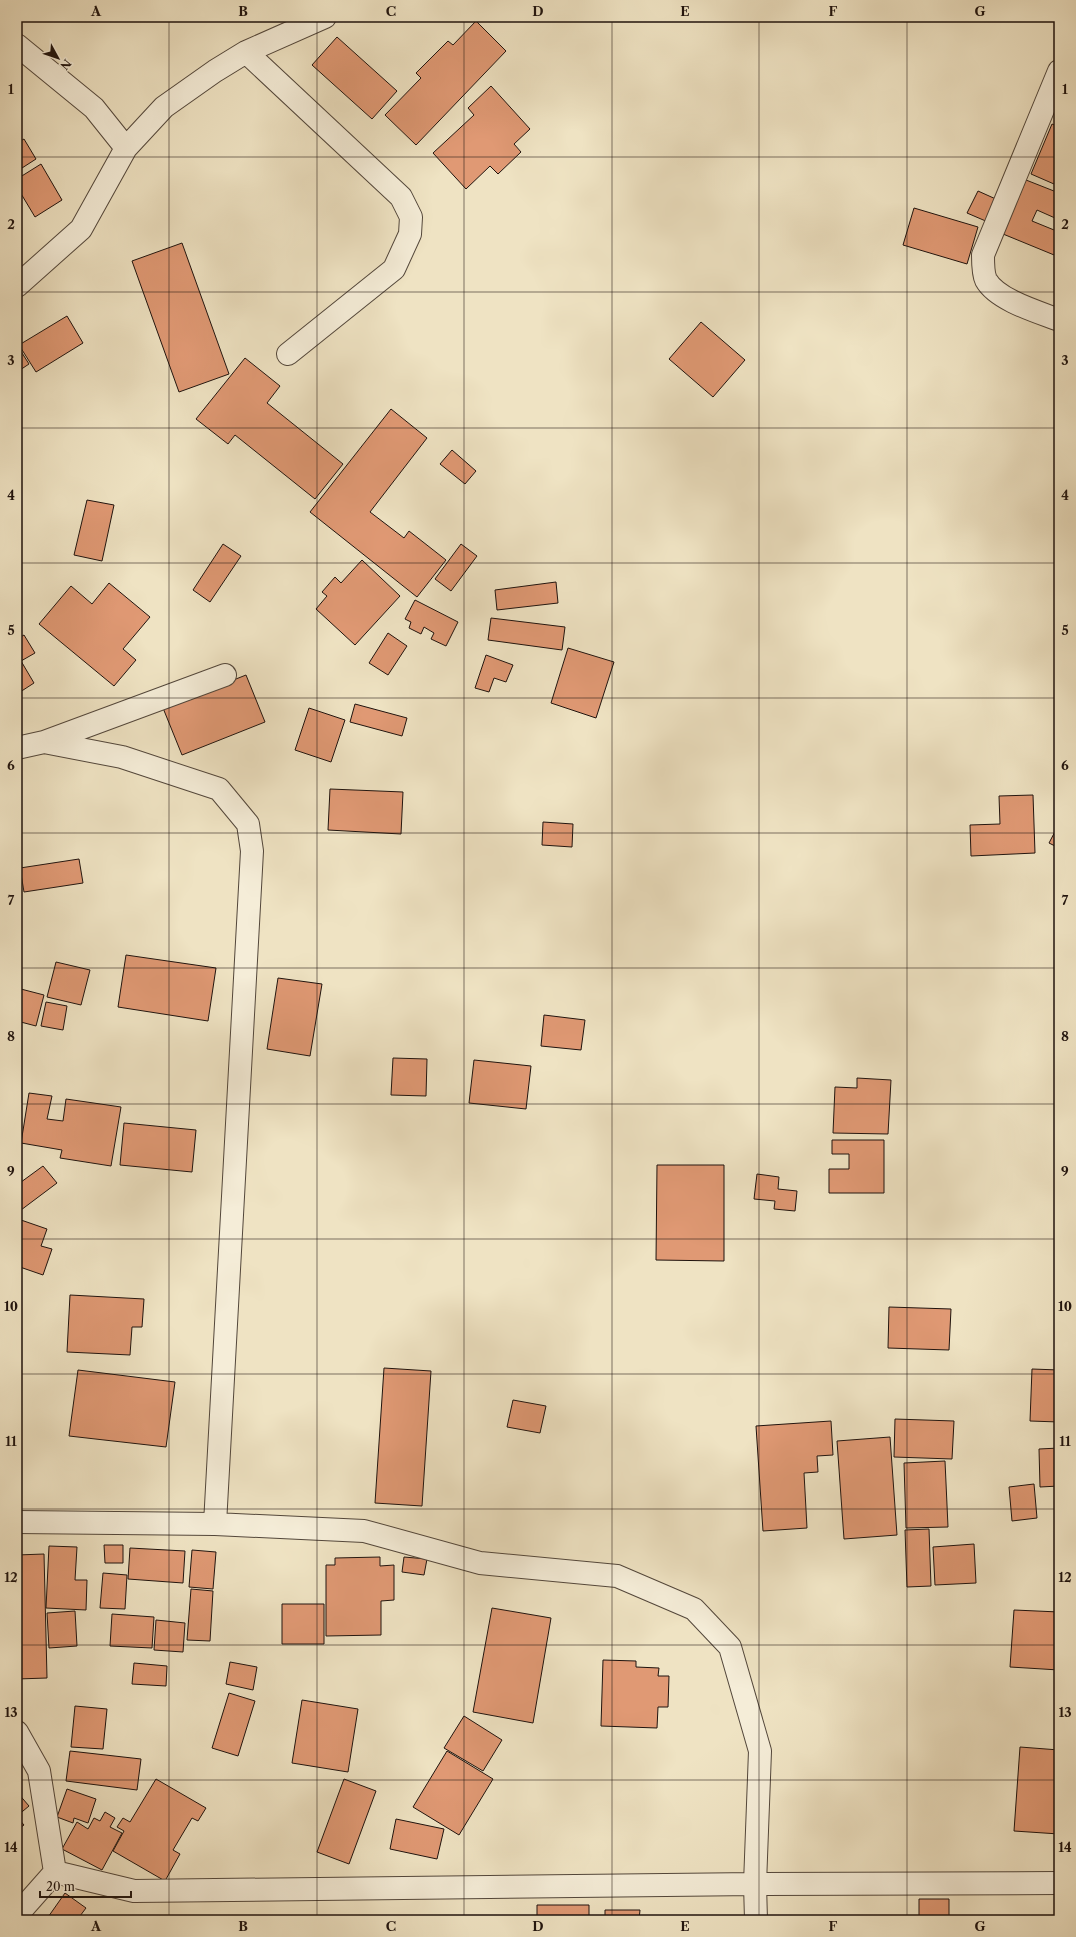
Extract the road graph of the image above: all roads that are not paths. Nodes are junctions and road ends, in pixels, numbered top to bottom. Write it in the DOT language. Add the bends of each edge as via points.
graph roads {
  1 [pos="325,17"];
  2 [pos="17,45"];
  3 [pos="246,52"];
  4 [pos="1059,71"];
  5 [pos="126,148"];
  6 [pos="17,286"];
  7 [pos="1059,320"];
  8 [pos="288,354"];
  9 [pos="225,675"];
  10 [pos="44,742"];
  11 [pos="17,748"];
  12 [pos="17,1522"];
  13 [pos="215,1524"];
  14 [pos="17,1732"];
  15 [pos="55,1872"];
  16 [pos="1059,1883"];
  17 [pos="755,1884"];
  18 [pos="17,1915"];
  19 [pos="756,1920"];
  1 -- 3 [label="street"];
  2 -- 5 [label="street" via="94,108"];
  3 -- 5 [label="street" via="164,107"];
  3 -- 8 [label="street" via="401,197 411,217 410,234 394,270"];
  4 -- 7 [label="street" via="983,255 985,279 995,290 1022,306"];
  5 -- 6 [label="street" via="81,229"];
  9 -- 10 [label="street"];
  10 -- 11 [label="street"];
  10 -- 13 [label="street" via="122,757 219,789 248,824 252,851"];
  12 -- 13 [label="street"];
  13 -- 17 [label="street" via="364,1531 480,1563 617,1576 694,1609 730,1647 760,1751"];
  14 -- 15 [label="street" via="39,1771"];
  15 -- 17 [label="street" via="134,1891"];
  15 -- 18 [label="street"];
  16 -- 17 [label="street"];
  17 -- 19 [label="street"];
}
